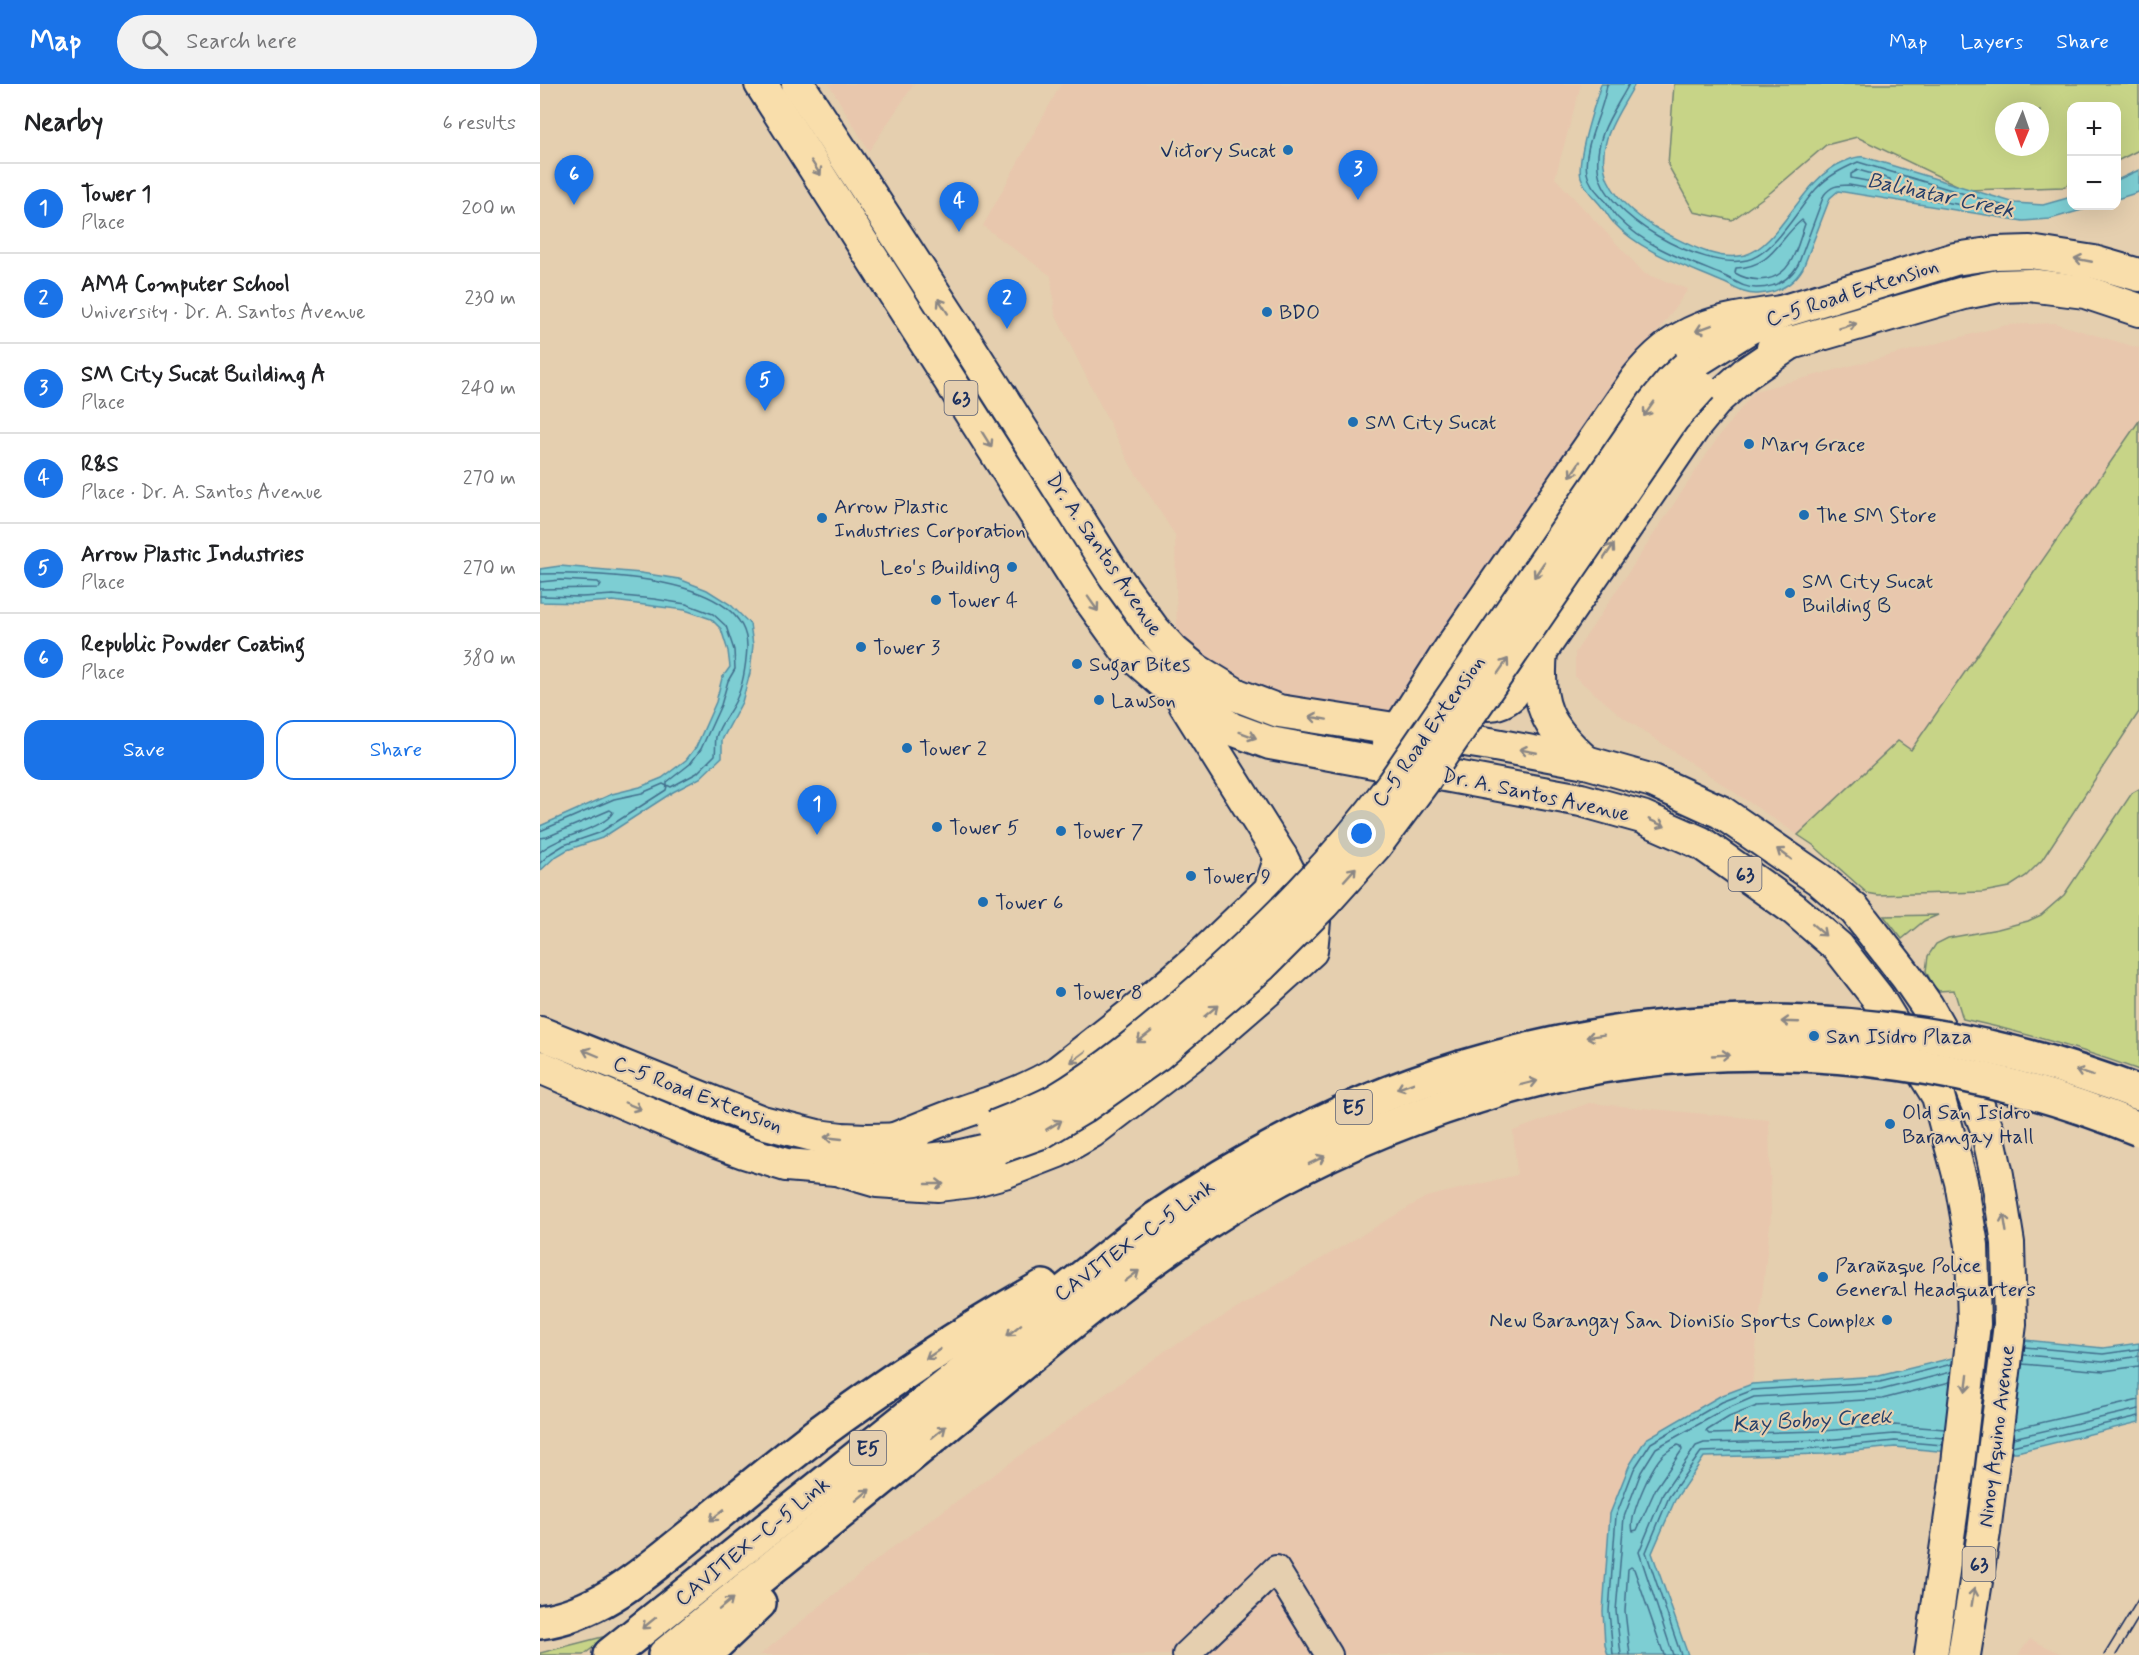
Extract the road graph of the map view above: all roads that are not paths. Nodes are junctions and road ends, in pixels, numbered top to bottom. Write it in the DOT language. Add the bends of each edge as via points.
graph roads {
  1 [pos="761,84"];
  2 [pos="798,84"];
  3 [pos="820,116"];
  4 [pos="792,130"];
  5 [pos="2139,275"];
  6 [pos="2139,310"];
  7 [pos="1781,312"];
  8 [pos="963,337"];
  9 [pos="1792,342"];
  10 [pos="933,355"];
  11 [pos="1695,377"];
  12 [pos="1452,646"];
  13 [pos="1540,651"];
  14 [pos="1180,695"];
  15 [pos="1399,729"];
  16 [pos="1379,762"];
  17 [pos="1586,762"];
  18 [pos="1281,857"];
  19 [pos="1228,930"];
  20 [pos="1907,977"];
  21 [pos="1269,989"];
  22 [pos="1877,997"];
  23 [pos="540,1033"];
  24 [pos="540,1067"];
  25 [pos="2139,1093"];
  26 [pos="1987,1129"];
  27 [pos="2139,1129"];
  28 [pos="997,1137"];
  29 [pos="892,1140"];
  30 [pos="1952,1142"];
  31 [pos="836,1169"];
  32 [pos="1125,1241"];
  33 [pos="1974,1324"];
  34 [pos="2010,1324"];
  35 [pos="831,1521"];
  36 [pos="540,1622"];
  37 [pos="610,1655"];
  38 [pos="665,1655"];
  39 [pos="704,1655"];
  40 [pos="1186,1655"];
  41 [pos="1329,1655"];
  42 [pos="1931,1655"];
  43 [pos="1964,1655"];
  1 -- 4 [label="main road, Dr. A. Santos Avenue / 63"];
  2 -- 3 [label="main road, Dr. A. Santos Avenue / 63"];
  3 -- 4 [label="main road"];
  8 -- 3 [label="main road, Dr. A. Santos Avenue / 63, one-way"];
  4 -- 10 [label="main road, Dr. A. Santos Avenue / 63, one-way"];
  5 -- 7 [label="main road, C-5 Road Extension, one-way" via="2060,255 1996,253 1955,259"];
  9 -- 6 [label="main road, C-5 Road Extension, one-way" via="1999,286 2029,285 2085,292"];
  7 -- 11 [label="main road, C-5 Road Extension" via="1747,328"];
  7 -- 12 [label="main road, one-way" via="1710,326 1675,341 1653,359"];
  8 -- 10 [label="main road"];
  15 -- 8 [label="main road, Dr. A. Santos Avenue / 63, one-way" via="1279,711 1237,695 1173,651 1114,575"];
  9 -- 11 [label="main road, C-5 Road Extension"];
  13 -- 9 [label="main road, one-way" via="1694,427 1745,374"];
  10 -- 14 [label="main road, Dr. A. Santos Avenue / 63, one-way" via="1093,605 1127,651"];
  11 -- 28 [label="main road, C-5 Road Extension, bridge" via="1672,381 1653,404 1392,785 1307,888 1176,1011 1136,1043"];
  12 -- 13 [label="main road, one-way" via="1448,669 1453,687 1469,700 1487,704 1512,694"];
  12 -- 15 [label="main road"];
  13 -- 17 [label="main road" via="1539,688 1546,713 1561,738"];
  14 -- 16 [label="main road, Dr. A. Santos Avenue / 63, one-way" via="1232,729 1270,743"];
  14 -- 18 [label="main road"];
  15 -- 16 [label="main road"];
  17 -- 15 [label="main road, Dr. A. Santos Avenue / 63, one-way"];
  16 -- 22 [label="main road, Dr. A. Santos Avenue / 63, one-way" via="1581,800 1642,817 1701,843 1794,909 1838,947"];
  20 -- 17 [label="main road, Dr. A. Santos Avenue / 63, one-way" via="1855,910 1773,846 1721,812 1653,781"];
  18 -- 19 [label="main road" via="1270,890"];
  18 -- 21 [label="main road" via="1314,921 1311,951"];
  19 -- 21 [label="main road" via="1245,922 1263,924 1283,943 1285,960"];
  19 -- 29 [label="main road, one-way" via="1125,1021 1058,1072 1016,1095"];
  20 -- 22 [label="main road"];
  20 -- 26 [label="main road, Dr. A. Santos Avenue / 63" via="1969,1083"];
  31 -- 21 [label="main road, one-way" via="878,1181 938,1185 971,1181 1033,1163 1091,1132"];
  22 -- 30 [label="main road, Dr. A. Santos Avenue / 63" via="1938,1096"];
  29 -- 23 [label="main road, C-5 Road Extension, one-way" via="817,1136 762,1122"];
  24 -- 31 [label="main road, C-5 Road Extension, one-way" via="744,1152 786,1165"];
  25 -- 32 [label="highway, CAVITEX–C-5 Link / E5, one-way, bridge" via="2053,1063 1894,1029 1726,1022 1631,1030 1536,1047 1370,1099 1290,1136 1192,1194"];
  26 -- 30 [label="main road"];
  34 -- 26 [label="main road, Dr. A. Santos Avenue / 63, one-way" via="2008,1243"];
  35 -- 27 [label="highway, CAVITEX–C-5 Link / E5, one-way, bridge" via="1086,1312 1188,1235 1256,1192 1338,1149 1472,1098 1628,1064 1692,1056 1809,1055 1968,1075 2057,1098"];
  28 -- 29 [label="main road, C-5 Road Extension"];
  28 -- 31 [label="main road, C-5 Road Extension" via="956,1157"];
  30 -- 33 [label="main road, Dr. A. Santos Avenue / 63" via="1972,1245"];
  32 -- 36 [label="highway, one-way" via="981,1322 894,1380 814,1437 614,1595 579,1613"];
  32 -- 37 [label="highway, CAVITEX–C-5 Link / E5, one-way"];
  33 -- 42 [label="main road, Ninoy Aquino Avenue / 63, one-way"];
  43 -- 34 [label="main road, Ninoy Aquino Avenue / 63, one-way"];
  38 -- 35 [label="highway, CAVITEX–C-5 Link / E5, one-way"];
  35 -- 39 [label="highway" via="750,1614"];
  40 -- 41 [label="street" via="1276,1569"];
}
